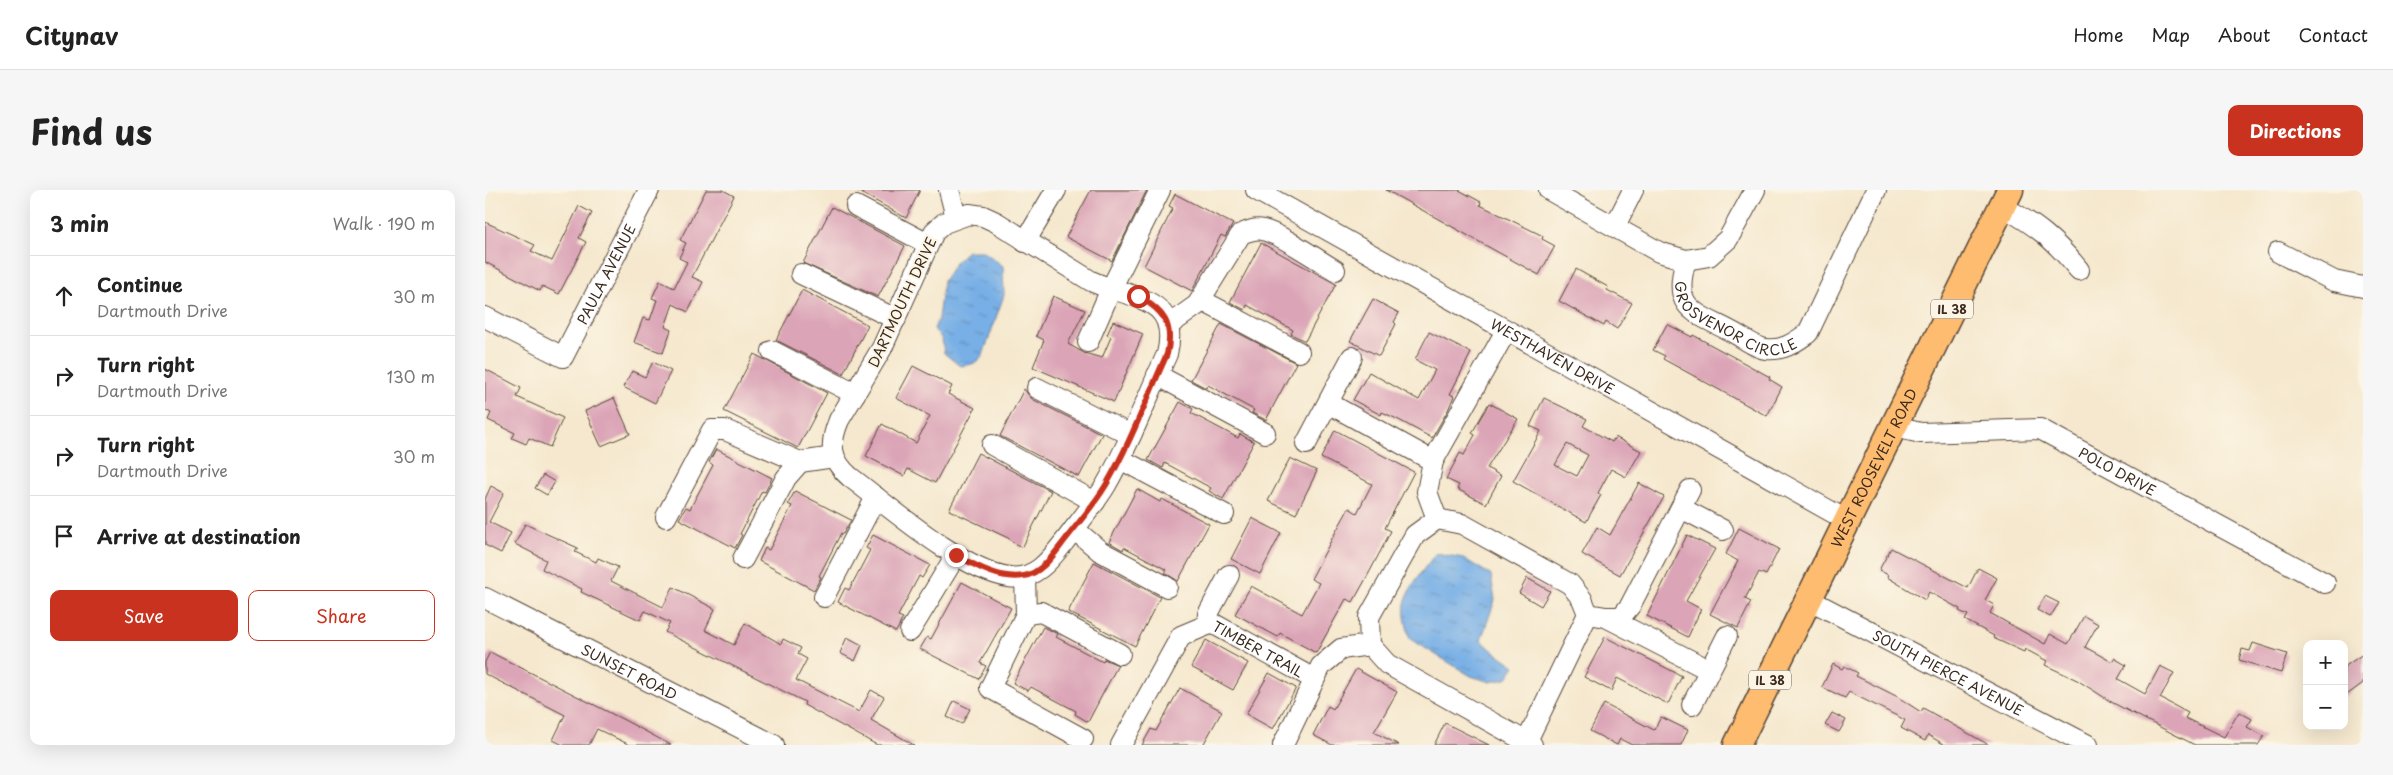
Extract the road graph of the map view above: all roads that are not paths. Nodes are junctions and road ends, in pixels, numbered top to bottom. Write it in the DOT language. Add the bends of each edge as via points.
graph roads {
  1 [pos="649,190"];
  2 [pos="949,190"];
  3 [pos="1056,190"];
  4 [pos="1160,190"];
  5 [pos="1256,190"];
  6 [pos="1549,190"];
  7 [pos="1633,190"];
  8 [pos="1755,190"];
  9 [pos="1875,190"];
  10 [pos="2006,198"];
  11 [pos="857,206"];
  12 [pos="956,217"];
  13 [pos="1615,226"];
  14 [pos="1025,242"];
  15 [pos="927,244"];
  16 [pos="2278,252"];
  17 [pos="1686,260"];
  18 [pos="1335,270"];
  19 [pos="2079,270"];
  20 [pos="801,274"];
  21 [pos="2363,287"];
  22 [pos="1111,289"];
  23 [pos="1201,300"];
  24 [pos="485,317"];
  25 [pos="895,319"];
  26 [pos="1169,326"];
  27 [pos="1506,331"];
  28 [pos="1088,342"];
  29 [pos="772,351"];
  30 [pos="1299,352"];
  31 [pos="1353,357"];
  32 [pos="1157,375"];
  33 [pos="1037,388"];
  34 [pos="855,394"];
  35 [pos="1328,403"];
  36 [pos="1894,427"];
  37 [pos="1265,433"];
  38 [pos="1131,435"];
  39 [pos="1306,444"];
  40 [pos="992,445"];
  41 [pos="834,457"];
  42 [pos="1119,459"];
  43 [pos="1433,461"];
  44 [pos="801,462"];
  45 [pos="876,497"];
  46 [pos="1095,502"];
  47 [pos="1224,514"];
  48 [pos="666,518"];
  49 [pos="1437,519"];
  50 [pos="1848,521"];
  51 [pos="1074,529"];
  52 [pos="1723,530"];
  53 [pos="956,555"];
  54 [pos="743,559"];
  55 [pos="1025,576"];
  56 [pos="1229,576"];
  57 [pos="2325,583"];
  58 [pos="1167,587"];
  59 [pos="824,597"];
  60 [pos="485,598"];
  61 [pos="1810,600"];
  62 [pos="1027,614"];
  63 [pos="1597,615"];
  64 [pos="1207,625"];
  65 [pos="911,631"];
  66 [pos="1727,636"];
  67 [pos="1370,645"];
  68 [pos="1120,654"];
  69 [pos="1709,670"];
  70 [pos="1314,679"];
  71 [pos="1692,705"];
  72 [pos="1083,739"];
  73 [pos="1528,744"];
  74 [pos="774,745"];
  75 [pos="1121,745"];
  76 [pos="1283,745"];
  77 [pos="1737,745"];
  78 [pos="2088,745"];
  1 -- 24 [label="street, PAULA AVENUE" via="563,357"];
  2 -- 12 [label="street"];
  3 -- 14 [label="street"];
  4 -- 22 [label="street"];
  5 -- 27 [label="street, WESTHAVEN DRIVE"];
  6 -- 13 [label="street"];
  7 -- 13 [label="street"];
  8 -- 17 [label="street" via="1728,239 1709,256"];
  9 -- 17 [label="street, GROSVENOR CIRCLE" via="1808,333 1788,347 1765,349 1689,309 1682,295 1680,280"];
  10 -- 19 [label="street" via="2059,244"];
  10 -- 36 [label="main road, WEST ROOSEVELT ROAD / IL 38"];
  11 -- 15 [label="street"];
  12 -- 14 [label="street" via="969,214 983,216"];
  12 -- 15 [label="street, DARTMOUTH DRIVE" via="934,232"];
  13 -- 17 [label="street" via="1659,252"];
  14 -- 22 [label="street" via="1091,282"];
  15 -- 25 [label="street, DARTMOUTH DRIVE"];
  16 -- 21 [label="street" via="2335,282"];
  18 -- 23 [label="street" via="1276,235 1262,229 1250,230 1241,234"];
  20 -- 25 [label="street"];
  22 -- 26 [label="street" via="1138,296 1151,304"];
  22 -- 28 [label="street"];
  23 -- 26 [label="street"];
  23 -- 30 [label="street"];
  25 -- 34 [label="street, DARTMOUTH DRIVE"];
  26 -- 32 [label="street" via="1170,340"];
  27 -- 43 [label="street"];
  27 -- 50 [label="street, WESTHAVEN DRIVE"];
  29 -- 34 [label="street"];
  31 -- 35 [label="street"];
  32 -- 37 [label="street"];
  32 -- 38 [label="street"];
  33 -- 38 [label="street"];
  34 -- 41 [label="street, DARTMOUTH DRIVE" via="834,432"];
  35 -- 39 [label="street"];
  35 -- 43 [label="street"];
  36 -- 50 [label="main road, WEST ROOSEVELT ROAD / IL 38"];
  36 -- 57 [label="street, POLO DRIVE" via="1921,433 2040,429"];
  38 -- 42 [label="street"];
  40 -- 46 [label="street"];
  41 -- 44 [label="street"];
  41 -- 45 [label="street" via="839,468"];
  42 -- 46 [label="street"];
  42 -- 47 [label="street"];
  43 -- 49 [label="street" via="1427,492"];
  44 -- 48 [label="street" via="725,430 712,430"];
  44 -- 54 [label="street" via="786,478"];
  45 -- 53 [label="street"];
  45 -- 59 [label="street"];
  46 -- 51 [label="street"];
  49 -- 63 [label="street" via="1462,524 1570,584"];
  49 -- 67 [label="street" via="1415,535 1369,616"];
  50 -- 61 [label="main road, WEST ROOSEVELT ROAD / IL 38"];
  51 -- 55 [label="street" via="1037,572"];
  51 -- 58 [label="street" via="1100,551"];
  52 -- 63 [label="street" via="1686,499 1630,606 1621,617"];
  53 -- 55 [label="street" via="994,573"];
  53 -- 65 [label="street"];
  55 -- 62 [label="street"];
  56 -- 64 [label="street" via="1208,614"];
  60 -- 74 [label="street, SUNSET ROAD"];
  61 -- 77 [label="main road, WEST ROOSEVELT ROAD / IL 38"];
  61 -- 78 [label="street, SOUTH PIERCE AVENUE"];
  62 -- 68 [label="street" via="1041,612"];
  62 -- 72 [label="street" via="990,688"];
  63 -- 69 [label="street"];
  63 -- 73 [label="street"];
  64 -- 70 [label="street, TIMBER TRAIL" via="1212,623"];
  64 -- 75 [label="street, TIMBER TRAIL" via="1181,636"];
  66 -- 69 [label="street"];
  67 -- 70 [label="street, TIMBER TRAIL" via="1341,649 1321,666"];
  67 -- 73 [label="street" via="1387,664"];
  69 -- 71 [label="street"];
  70 -- 76 [label="street, TIMBER TRAIL"];
}
